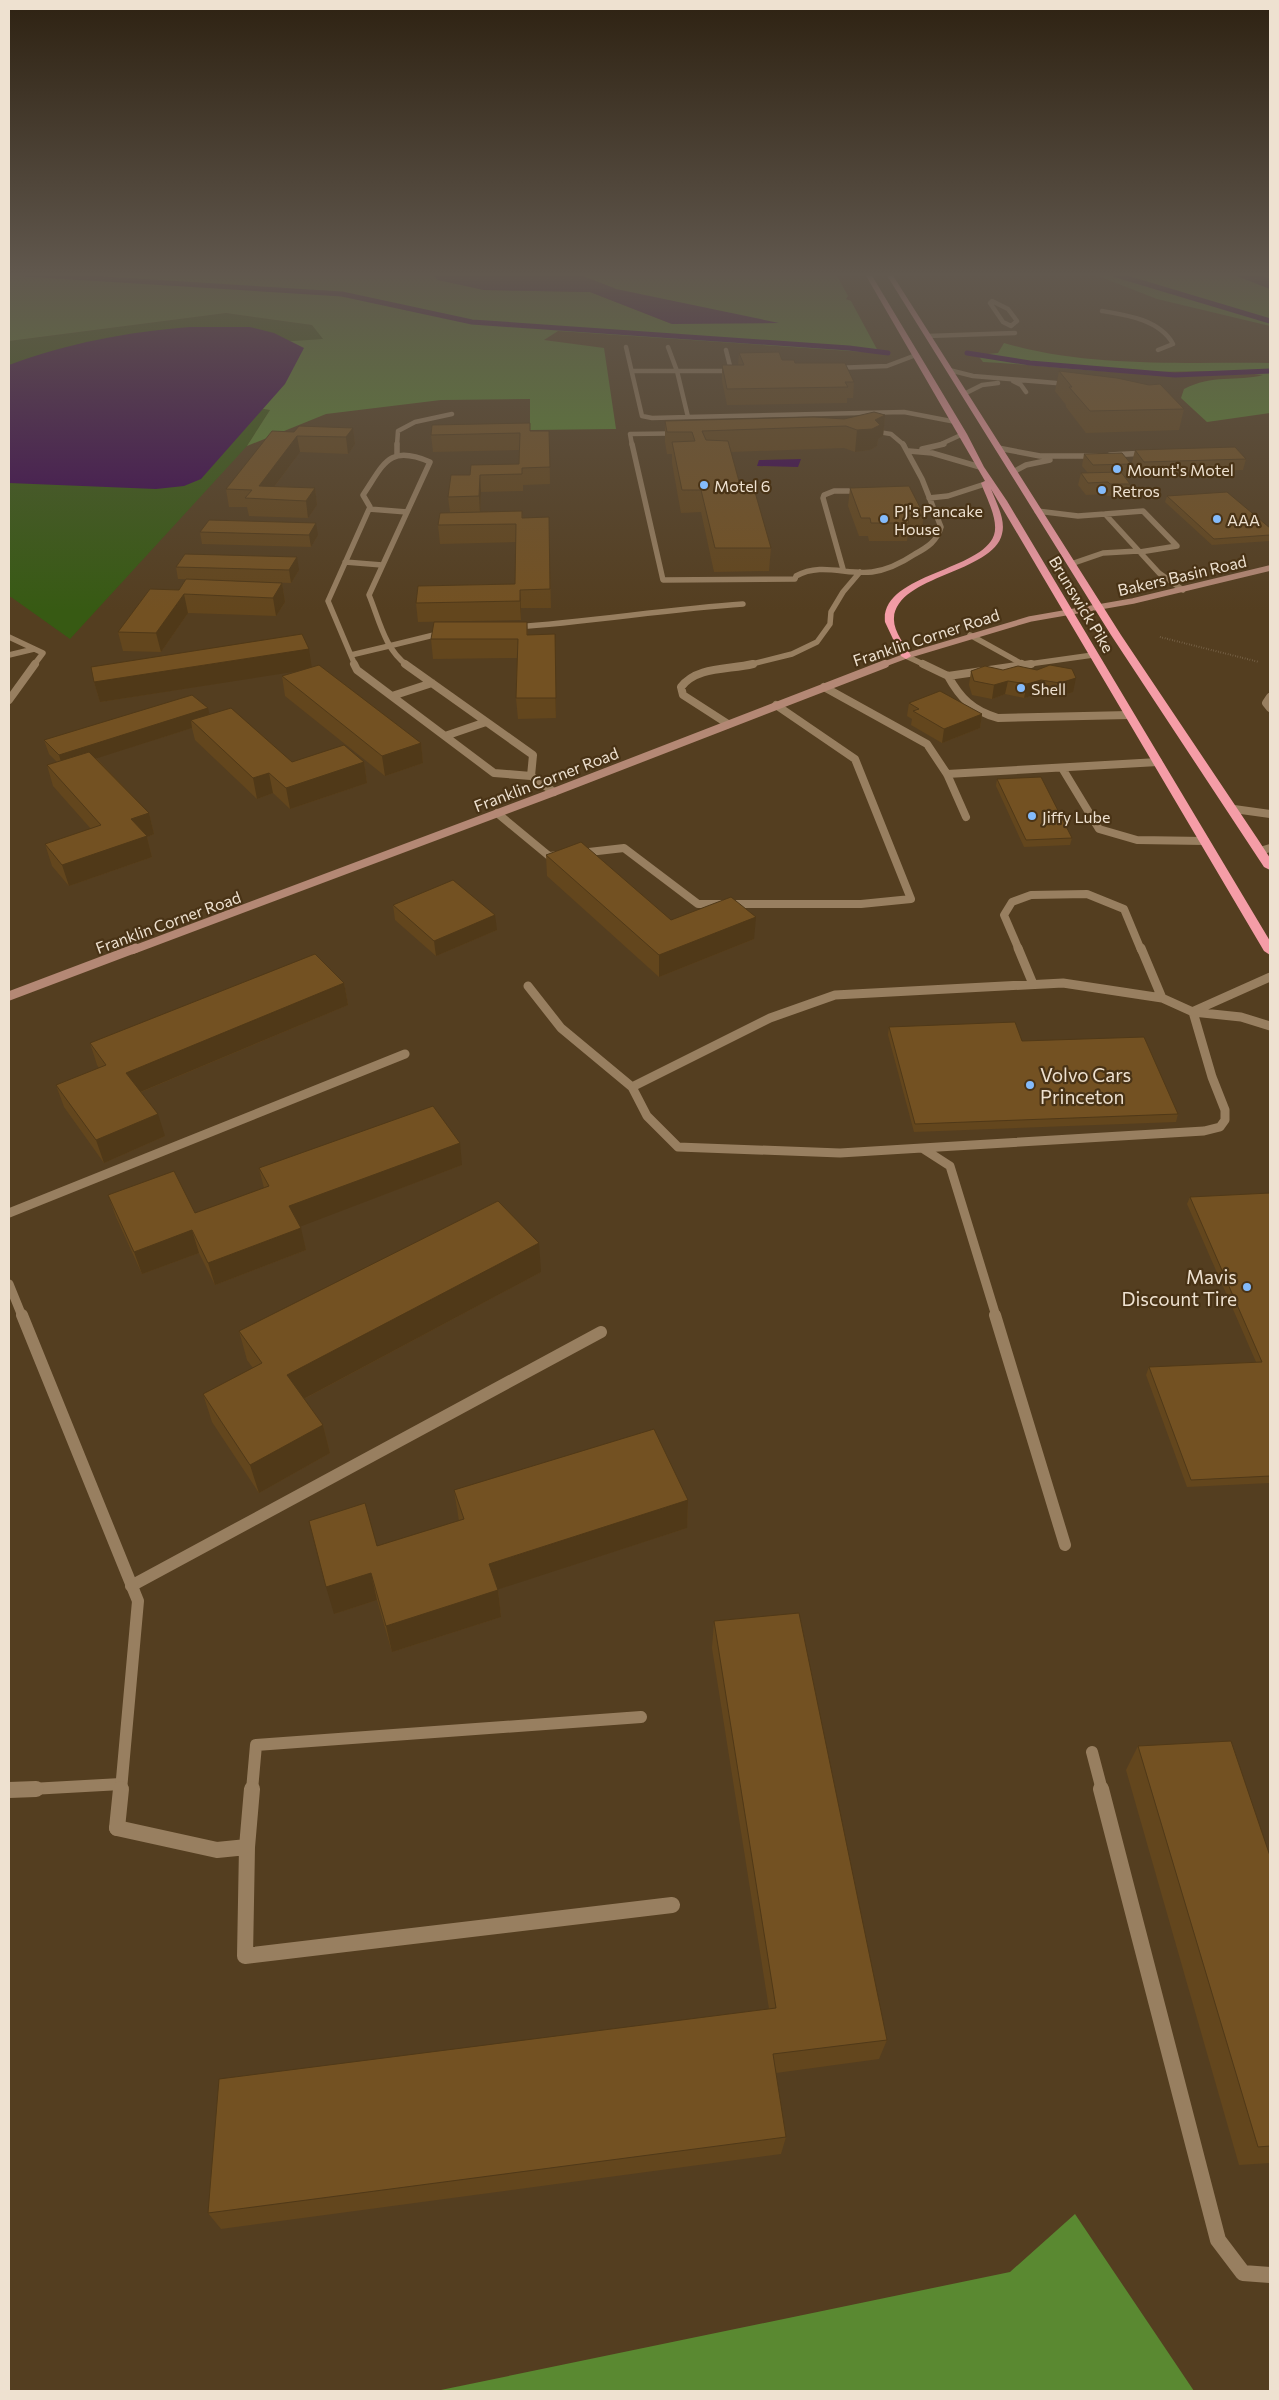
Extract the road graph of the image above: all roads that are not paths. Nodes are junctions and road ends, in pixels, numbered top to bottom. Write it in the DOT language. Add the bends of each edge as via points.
graph roads {
  1 [pos="635,386"];
  2 [pos="681,386"];
  3 [pos="935,386"];
  4 [pos="959,386"];
  5 [pos="980,386"];
  6 [pos="1020,386"];
  7 [pos="1026,392"];
  8 [pos="964,394"];
  9 [pos="452,414"];
  10 [pos="688,417"];
  11 [pos="956,422"];
  12 [pos="963,434"];
  13 [pos="998,448"];
  14 [pos="909,451"];
  15 [pos="1148,453"];
  16 [pos="397,454"];
  17 [pos="1068,457"];
  18 [pos="980,467"];
  19 [pos="1013,472"];
  20 [pos="985,484"];
  21 [pos="871,490"];
  22 [pos="916,490"];
  23 [pos="926,490"];
  24 [pos="929,498"];
  25 [pos="369,509"];
  26 [pos="1037,511"];
  27 [pos="406,512"];
  28 [pos="1105,514"];
  29 [pos="1139,552"];
  30 [pos="345,562"];
  31 [pos="382,564"];
  32 [pos="1071,564"];
  33 [pos="1270,568"];
  34 [pos="843,569"];
  35 [pos="860,572"];
  36 [pos="1183,590"];
  37 [pos="744,604"];
  38 [pos="1099,607"];
  39 [pos="1067,612"];
  40 [pos="511,627"];
  41 [pos="455,631"];
  42 [pos="970,635"];
  43 [pos="9,637"];
  44 [pos="389,646"];
  45 [pos="34,649"];
  46 [pos="9,655"];
  47 [pos="1093,655"];
  48 [pos="351,656"];
  49 [pos="906,656"];
  50 [pos="1024,665"];
  51 [pos="948,676"];
  52 [pos="432,683"];
  53 [pos="824,686"];
  54 [pos="392,696"];
  55 [pos="1270,697"];
  56 [pos="9,700"];
  57 [pos="776,705"];
  58 [pos="1270,708"];
  59 [pos="1129,715"];
  60 [pos="486,722"];
  61 [pos="728,724"];
  62 [pos="445,736"];
  63 [pos="1158,762"];
  64 [pos="1062,768"];
  65 [pos="947,774"];
  66 [pos="531,776"];
  67 [pos="554,792"];
  68 [pos="1234,809"];
  69 [pos="497,812"];
  70 [pos="1270,814"];
  71 [pos="966,817"];
  72 [pos="1205,841"];
  73 [pos="1265,850"];
  74 [pos="1270,867"];
  75 [pos="1270,951"];
  76 [pos="1270,977"];
  77 [pos="1033,984"];
  78 [pos="528,986"];
  79 [pos="9,996"];
  80 [pos="1162,998"];
  81 [pos="1193,1012"];
  82 [pos="1270,1026"];
  83 [pos="405,1054"];
  84 [pos="632,1087"];
  85 [pos="922,1148"];
  86 [pos="9,1213"];
  87 [pos="9,1284"];
  88 [pos="12,1300"];
  89 [pos="601,1332"];
  90 [pos="1065,1545"];
  91 [pos="132,1586"];
  92 [pos="641,1717"];
  93 [pos="1092,1752"];
  94 [pos="122,1784"];
  95 [pos="9,1790"];
  96 [pos="247,1847"];
  97 [pos="672,1905"];
  98 [pos="1270,2275"];
  1 -- 10 [label="street" via="642,416"];
  2 -- 10 [label="street"];
  3 -- 11 [label="highway, Brunswick Pike"];
  4 -- 8 [label="highway, Brunswick Pike"];
  5 -- 8 [label="street"];
  6 -- 7 [label="street"];
  8 -- 13 [label="highway, Brunswick Pike"];
  9 -- 16 [label="street" via="415,422 398,431"];
  10 -- 11 [label="street" via="892,412"];
  11 -- 12 [label="highway, Brunswick Pike"];
  12 -- 14 [label="street" via="943,444"];
  12 -- 18 [label="highway, Brunswick Pike"];
  13 -- 17 [label="street" via="1040,456"];
  13 -- 19 [label="highway, Brunswick Pike"];
  14 -- 18 [label="street" via="932,453"];
  14 -- 23 [label="street"];
  14 -- 34 [label="street" via="899,438 882,431 630,434 663,580 795,579 801,572"];
  15 -- 17 [label="street"];
  16 -- 25 [label="street" via="388,460 363,496"];
  16 -- 27 [label="street" via="409,454 430,462"];
  17 -- 19 [label="street" via="1026,465"];
  18 -- 20 [label="highway"];
  18 -- 39 [label="highway, Brunswick Pike"];
  19 -- 26 [label="highway, Brunswick Pike"];
  20 -- 24 [label="street" via="948,496"];
  20 -- 49 [label="highway" via="999,528 996,541 980,554 894,602 890,622"];
  21 -- 34 [label="street" via="834,491 824,495"];
  22 -- 23 [label="street"];
  23 -- 24 [label="street"];
  24 -- 35 [label="street" via="941,527 938,538 891,566"];
  25 -- 27 [label="street"];
  25 -- 30 [label="street"];
  26 -- 28 [label="street" via="1078,516"];
  26 -- 32 [label="highway, Brunswick Pike"];
  27 -- 31 [label="street"];
  28 -- 29 [label="street"];
  28 -- 29 [label="street" via="1143,511 1177,546"];
  29 -- 32 [label="street" via="1103,553"];
  29 -- 36 [label="street" via="1159,573"];
  30 -- 31 [label="street"];
  30 -- 48 [label="street" via="328,601"];
  31 -- 44 [label="street" via="369,594"];
  32 -- 38 [label="highway, Brunswick Pike"];
  33 -- 36 [label="main road, Bakers Basin Road"];
  34 -- 35 [label="street"];
  35 -- 61 [label="street" via="843,592 831,612 830,624 817,642 792,654 703,672 687,679 681,687 683,695"];
  36 -- 38 [label="main road, Bakers Basin Road"];
  37 -- 40 [label="street"];
  38 -- 39 [label="main road, Franklin Corner Road"];
  38 -- 68 [label="highway, Brunswick Pike"];
  39 -- 42 [label="main road, Franklin Corner Road"];
  39 -- 47 [label="highway, Brunswick Pike"];
  41 -- 44 [label="street"];
  42 -- 49 [label="main road, Franklin Corner Road"];
  42 -- 50 [label="street"];
  43 -- 45 [label="street"];
  44 -- 48 [label="street"];
  44 -- 52 [label="street" via="398,659"];
  45 -- 46 [label="street"];
  45 -- 56 [label="street" via="42,653"];
  47 -- 50 [label="street"];
  47 -- 59 [label="highway, Brunswick Pike"];
  48 -- 54 [label="street" via="357,670"];
  49 -- 51 [label="street"];
  49 -- 53 [label="main road, Franklin Corner Road"];
  50 -- 51 [label="street"];
  51 -- 59 [label="street" via="962,700 982,714 998,718"];
  52 -- 54 [label="street"];
  52 -- 60 [label="street"];
  53 -- 57 [label="main road, Franklin Corner Road"];
  53 -- 65 [label="street" via="927,744"];
  54 -- 62 [label="street"];
  55 -- 58 [label="street" via="1266,703"];
  57 -- 61 [label="main road, Franklin Corner Road"];
  57 -- 69 [label="street" via="855,759 911,899 861,904 698,904 624,848 549,856"];
  59 -- 63 [label="highway, Brunswick Pike"];
  60 -- 62 [label="street"];
  60 -- 66 [label="street" via="533,756"];
  61 -- 67 [label="main road, Franklin Corner Road"];
  62 -- 66 [label="street" via="494,773"];
  63 -- 64 [label="street"];
  63 -- 72 [label="highway, Brunswick Pike"];
  64 -- 65 [label="street"];
  64 -- 72 [label="street" via="1099,829 1110,834 1165,842"];
  65 -- 71 [label="street"];
  66 -- 67 [label="street"];
  67 -- 69 [label="main road, Franklin Corner Road"];
  68 -- 70 [label="street"];
  68 -- 73 [label="highway, Brunswick Pike"];
  69 -- 79 [label="main road, Franklin Corner Road"];
  72 -- 75 [label="highway, Brunswick Pike"];
  73 -- 74 [label="highway, Brunswick Pike"];
  76 -- 81 [label="street"];
  77 -- 80 [label="street" via="1063,982"];
  77 -- 80 [label="street" via="1004,915 1012,902 1031,895 1087,894 1124,909"];
  77 -- 84 [label="street" via="835,996 770,1018"];
  78 -- 84 [label="street" via="561,1028"];
  80 -- 81 [label="street"];
  81 -- 82 [label="street" via="1241,1017"];
  81 -- 85 [label="street" via="1225,1110 1225,1120 1220,1127"];
  83 -- 86 [label="street"];
  84 -- 85 [label="street" via="647,1116 678,1147 840,1153"];
  85 -- 90 [label="street" via="950,1166 957,1184"];
  87 -- 88 [label="street"];
  88 -- 91 [label="street"];
  89 -- 91 [label="street"];
  91 -- 94 [label="street" via="138,1601"];
  92 -- 96 [label="street" via="256,1745"];
  93 -- 98 [label="street" via="1218,2240 1243,2273"];
  94 -- 95 [label="street"];
  94 -- 96 [label="street" via="117,1828 217,1850"];
  96 -- 97 [label="street" via="245,1956"];
}
